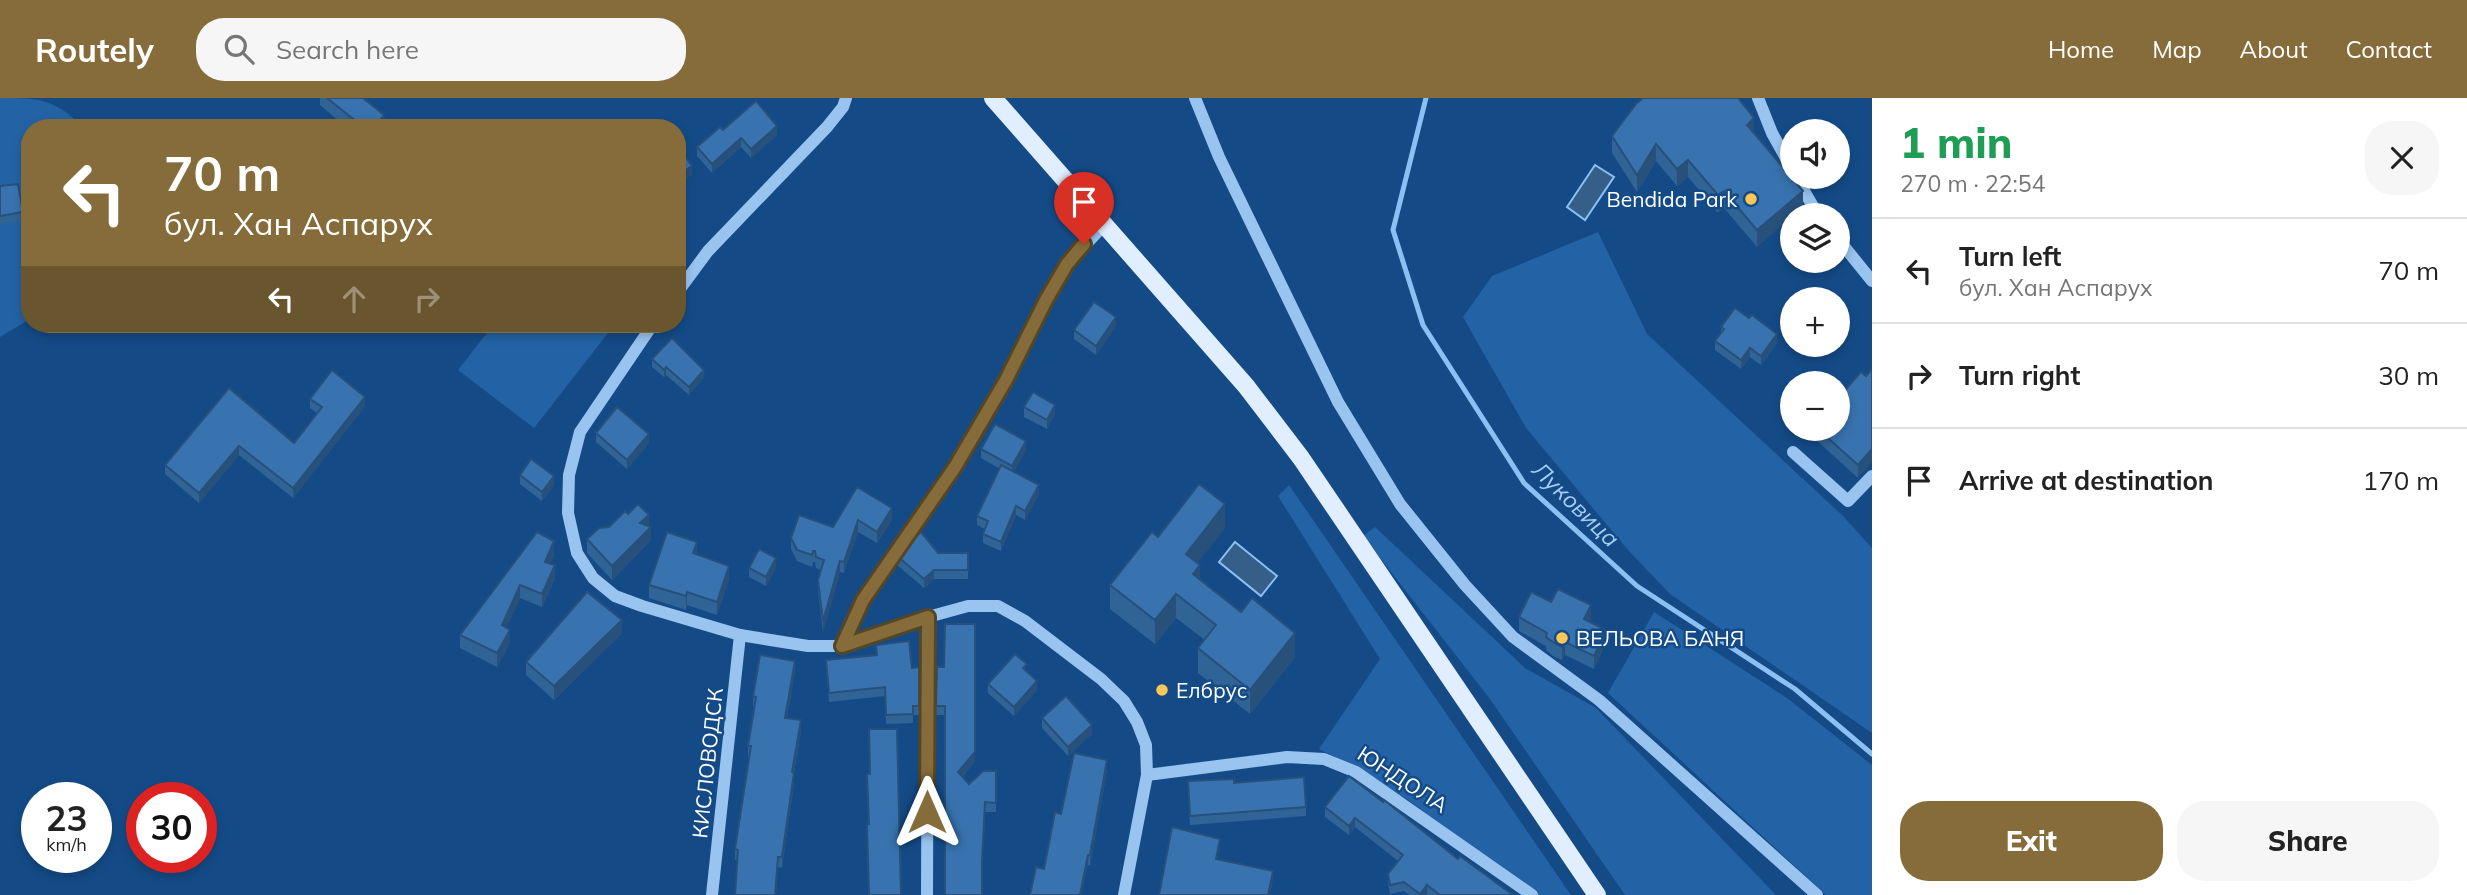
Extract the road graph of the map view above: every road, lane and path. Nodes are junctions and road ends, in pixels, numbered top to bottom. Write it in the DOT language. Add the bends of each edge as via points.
graph roads {
  1 [pos="846,98"];
  2 [pos="993,98"];
  3 [pos="1195,98"];
  4 [pos="1758,98"];
  5 [pos="1780,147"];
  6 [pos="1104,225"];
  7 [pos="1850,254"];
  8 [pos="686,281"];
  9 [pos="1872,281"];
  10 [pos="647,333"];
  11 [pos="1793,452"];
  12 [pos="1872,476"];
  13 [pos="928,617"];
  14 [pos="740,635"];
  15 [pos="842,646"];
  16 [pos="1147,775"];
  17 [pos="712,895"];
  18 [pos="927,895"];
  19 [pos="1124,895"];
  20 [pos="1532,895"];
  21 [pos="1597,895"];
  22 [pos="1817,895"];
  1 -- 8 [label="street" via="827,127 708,251"];
  2 -- 6 [label="main road"];
  3 -- 22 [label="street" via="1338,402 1400,504 1513,637 1599,700"];
  4 -- 5 [label="street"];
  6 -- 15 [label="street" via="1067,264 1006,380 934,499 863,600"];
  6 -- 21 [label="main road" via="1246,386 1301,458"];
  7 -- 9 [label="street"];
  10 -- 14 [label="street" via="580,432 569,475 568,513 577,553 593,578 615,596"];
  11 -- 12 [label="street" via="1848,500"];
  13 -- 15 [label="street"];
  13 -- 16 [label="street" via="968,606 998,606 1026,621 1124,701 1146,745"];
  13 -- 18 [label="street"];
  14 -- 15 [label="street" via="808,646"];
  14 -- 17 [label="street, КИСЛОВОДСК"];
  16 -- 19 [label="street"];
  16 -- 20 [label="street, ЮНДОЛА" via="1287,757 1324,758 1356,772"];
}
